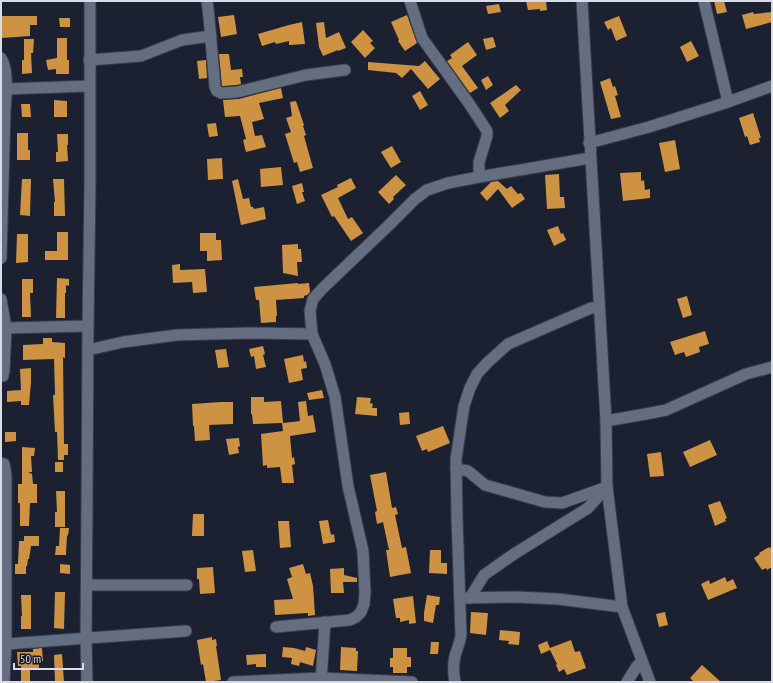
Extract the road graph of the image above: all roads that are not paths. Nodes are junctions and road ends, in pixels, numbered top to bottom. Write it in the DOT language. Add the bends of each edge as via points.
graph roads {
  1 [pos="90,1"];
  2 [pos="207,1"];
  3 [pos="410,1"];
  4 [pos="582,1"];
  5 [pos="704,1"];
  6 [pos="211,36"];
  7 [pos="1,58"];
  8 [pos="90,60"];
  9 [pos="344,70"];
  10 [pos="89,86"];
  11 [pos="772,86"];
  12 [pos="7,89"];
  13 [pos="728,102"];
  14 [pos="589,143"];
  15 [pos="590,158"];
  16 [pos="479,177"];
  17 [pos="1,220"];
  18 [pos="1,258"];
  19 [pos="1,300"];
  20 [pos="600,308"];
  21 [pos="88,326"];
  22 [pos="6,328"];
  23 [pos="312,334"];
  24 [pos="88,350"];
  25 [pos="772,367"];
  26 [pos="1,376"];
  27 [pos="606,421"];
  28 [pos="1,463"];
  29 [pos="456,469"];
  30 [pos="607,488"];
  31 [pos="86,585"];
  32 [pos="187,585"];
  33 [pos="465,598"];
  34 [pos="622,606"];
  35 [pos="325,622"];
  36 [pos="276,627"];
  37 [pos="186,631"];
  38 [pos="86,638"];
  39 [pos="6,644"];
  40 [pos="642,662"];
  41 [pos="321,680"];
  42 [pos="89,681"];
  43 [pos="4,682"];
  44 [pos="233,682"];
  45 [pos="412,682"];
  46 [pos="455,682"];
  47 [pos="627,682"];
  48 [pos="650,682"];
  1 -- 8 [label="street"];
  2 -- 6 [label="street"];
  3 -- 16 [label="street" via="422,38 487,131 479,162"];
  4 -- 14 [label="street"];
  5 -- 13 [label="street"];
  6 -- 8 [label="street" via="182,40 141,56"];
  6 -- 9 [label="street" via="215,87 221,93 237,92 306,75"];
  7 -- 12 [label="street" via="4,62"];
  8 -- 10 [label="street"];
  10 -- 12 [label="street"];
  10 -- 21 [label="street"];
  11 -- 13 [label="street"];
  12 -- 17 [label="street"];
  13 -- 14 [label="street"];
  14 -- 15 [label="street"];
  15 -- 16 [label="street"];
  15 -- 20 [label="street"];
  16 -- 23 [label="street" via="427,190 415,199 313,299 310,311"];
  17 -- 18 [label="street"];
  19 -- 22 [label="street"];
  20 -- 27 [label="street"];
  20 -- 29 [label="street" via="591,308 508,344 477,374 464,406"];
  21 -- 22 [label="street"];
  21 -- 24 [label="street"];
  22 -- 26 [label="street" via="4,371"];
  23 -- 24 [label="street" via="177,335 123,342"];
  23 -- 35 [label="street" via="335,397 348,486 363,551 365,593 361,612 356,617 350,620"];
  24 -- 31 [label="street"];
  25 -- 27 [label="street" via="746,374 666,410"];
  27 -- 30 [label="street"];
  28 -- 39 [label="street" via="4,464 6,475"];
  29 -- 30 [label="street" via="468,471 485,485 545,502 562,502"];
  29 -- 33 [label="street" via="457,518"];
  30 -- 33 [label="street" via="588,508 484,576"];
  30 -- 34 [label="street"];
  31 -- 32 [label="street"];
  31 -- 38 [label="street"];
  33 -- 34 [label="street" via="558,599"];
  33 -- 46 [label="street" via="460,643 453,665"];
  34 -- 40 [label="street"];
  35 -- 36 [label="street"];
  35 -- 41 [label="street"];
  37 -- 38 [label="street"];
  38 -- 39 [label="street"];
  38 -- 42 [label="street"];
  39 -- 43 [label="street"];
  40 -- 47 [label="street"];
  40 -- 48 [label="street"];
  41 -- 44 [label="street"];
  41 -- 45 [label="street"];
}
